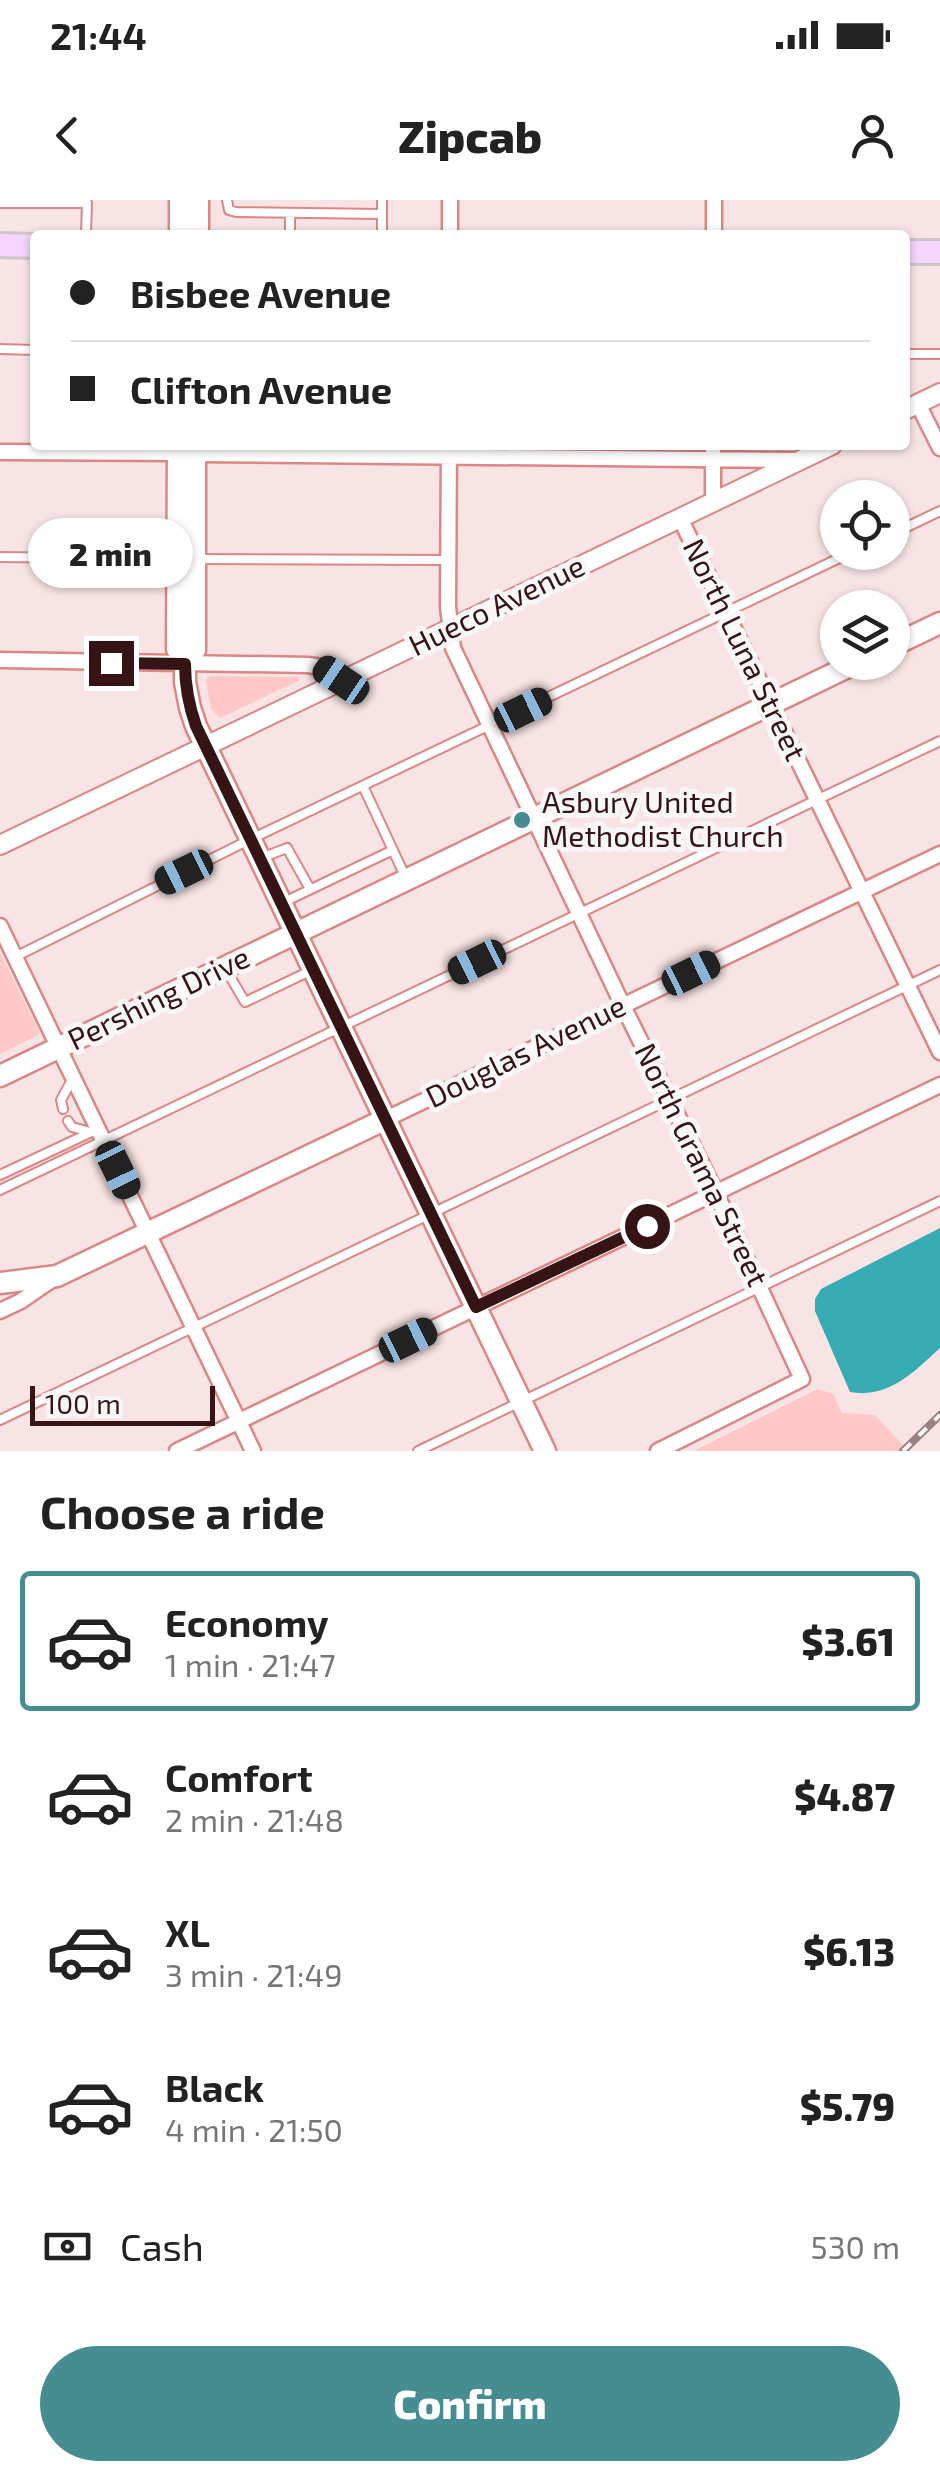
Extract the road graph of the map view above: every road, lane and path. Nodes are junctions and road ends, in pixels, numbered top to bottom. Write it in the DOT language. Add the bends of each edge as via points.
graph roads {
  1 [pos="180,200"];
  2 [pos="198,200"];
  3 [pos="382,200"];
  4 [pos="450,200"];
  5 [pos="714,200"];
  6 [pos="0,203"];
  7 [pos="228,205"];
  8 [pos="290,213"];
  9 [pos="382,214"];
  10 [pos="86,230"];
  11 [pos="180,230"];
  12 [pos="198,230"];
  13 [pos="290,230"];
  14 [pos="382,230"];
  15 [pos="450,230"];
  16 [pos="714,230"];
  17 [pos="0,245"];
  18 [pos="30,246"];
  19 [pos="910,252"];
  20 [pos="940,252"];
  21 [pos="0,349"];
  22 [pos="30,350"];
  23 [pos="910,354"];
  24 [pos="940,354"];
  25 [pos="940,393"];
  26 [pos="912,407"];
  27 [pos="940,448"];
  28 [pos="125,450"];
  29 [pos="187,450"];
  30 [pos="449,450"];
  31 [pos="821,450"];
  32 [pos="0,452"];
  33 [pos="713,452"];
  34 [pos="800,460"];
  35 [pos="714,502"];
  36 [pos="940,511"];
  37 [pos="680,518"];
  38 [pos="910,525"];
  39 [pos="0,557"];
  40 [pos="186,559"];
  41 [pos="449,560"];
  42 [pos="820,567"];
  43 [pos="726,612"];
  44 [pos="940,623"];
  45 [pos="450,629"];
  46 [pos="910,637"];
  47 [pos="0,660"];
  48 [pos="185,664"];
  49 [pos="341,680"];
  50 [pos="821,680"];
  51 [pos="770,705"];
  52 [pos="489,726"];
  53 [pos="940,740"];
  54 [pos="206,746"];
  55 [pos="363,786"];
  56 [pos="816,800"];
  57 [pos="534,819"];
  58 [pos="275,828"];
  59 [pos="251,839"];
  60 [pos="0,845"];
  61 [pos="286,848"];
  62 [pos="393,850"];
  63 [pos="940,854"];
  64 [pos="260,858"];
  65 [pos="407,880"];
  66 [pos="310,890"];
  67 [pos="860,892"];
  68 [pos="282,903"];
  69 [pos="579,914"];
  70 [pos="0,926"];
  71 [pos="297,933"];
  72 [pos="15,957"];
  73 [pos="225,968"];
  74 [pos="314,969"];
  75 [pos="940,970"];
  76 [pos="908,985"];
  77 [pos="623,1006"];
  78 [pos="342,1026"];
  79 [pos="58,1047"];
  80 [pos="940,1052"];
  81 [pos="0,1076"];
  82 [pos="73,1078"];
  83 [pos="940,1084"];
  84 [pos="670,1100"];
  85 [pos="63,1110"];
  86 [pos="386,1120"];
  87 [pos="68,1121"];
  88 [pos="97,1134"];
  89 [pos="0,1176"];
  90 [pos="0,1190"];
  91 [pos="716,1193"];
  92 [pos="940,1201"];
  93 [pos="431,1214"];
  94 [pos="149,1233"];
  95 [pos="58,1276"];
  96 [pos="0,1283"];
  97 [pos="760,1287"];
  98 [pos="476,1307"];
  99 [pos="0,1311"];
  100 [pos="194,1326"];
  101 [pos="521,1402"];
  102 [pos="0,1420"];
  103 [pos="238,1421"];
  104 [pos="177,1451"];
  105 [pos="253,1451"];
  106 [pos="418,1451"];
  107 [pos="545,1451"];
  108 [pos="658,1451"];
  1 -- 11 [label="main road"];
  2 -- 12 [label="main road"];
  3 -- 9 [label="lane"];
  4 -- 15 [label="street"];
  5 -- 16 [label="street"];
  6 -- 10 [label="lane" via="87,203"];
  7 -- 8 [label="lane"];
  8 -- 9 [label="lane"];
  8 -- 13 [label="lane"];
  9 -- 14 [label="lane"];
  17 -- 18 [label="main road"];
  19 -- 20 [label="main road"];
  21 -- 22 [label="lane"];
  23 -- 24 [label="lane"];
  25 -- 26 [label="street"];
  26 -- 27 [label="street"];
  28 -- 32 [label="street"];
  29 -- 40 [label="main road"];
  30 -- 33 [label="street"];
  30 -- 41 [label="street, North Grama Street"];
  31 -- 34 [label="street, Hueco Avenue"];
  33 -- 34 [label="street"];
  33 -- 35 [label="street, North Luna Street"];
  34 -- 35 [label="street, Hueco Avenue"];
  35 -- 37 [label="street, Hueco Avenue"];
  36 -- 38 [label="lane"];
  37 -- 43 [label="street, North Luna Street"];
  37 -- 45 [label="street, Hueco Avenue"];
  39 -- 40 [label="lane"];
  40 -- 41 [label="lane"];
  40 -- 48 [label="main road" via="194,650"];
  41 -- 45 [label="street, North Grama Street"];
  42 -- 43 [label="lane"];
  43 -- 51 [label="street, North Luna Street"];
  43 -- 52 [label="lane"];
  44 -- 46 [label="main road"];
  45 -- 49 [label="street, Hueco Avenue"];
  45 -- 52 [label="street, North Grama Street"];
  47 -- 48 [label="street"];
  48 -- 49 [label="street" via="308,665"];
  48 -- 54 [label="main road" via="190,708"];
  49 -- 54 [label="street, Hueco Avenue"];
  50 -- 51 [label="main road, Pershing Drive"];
  51 -- 56 [label="street, North Luna Street"];
  51 -- 57 [label="main road, Pershing Drive"];
  52 -- 55 [label="lane"];
  52 -- 57 [label="street, North Grama Street"];
  53 -- 56 [label="lane"];
  54 -- 59 [label="main road"];
  54 -- 60 [label="street, Hueco Avenue"];
  55 -- 58 [label="lane"];
  55 -- 62 [label="lane"];
  56 -- 67 [label="street, North Luna Street"];
  56 -- 69 [label="lane"];
  57 -- 65 [label="main road, Pershing Drive"];
  57 -- 69 [label="street, North Grama Street"];
  58 -- 59 [label="lane"];
  58 -- 61 [label="lane"];
  59 -- 64 [label="main road"];
  59 -- 72 [label="lane"];
  61 -- 64 [label="lane"];
  61 -- 66 [label="lane"];
  62 -- 65 [label="lane"];
  62 -- 66 [label="lane"];
  63 -- 67 [label="street, Douglas Avenue"];
  64 -- 68 [label="main road"];
  65 -- 71 [label="main road, Pershing Drive"];
  66 -- 68 [label="lane"];
  67 -- 76 [label="street, North Luna Street"];
  67 -- 77 [label="street, Douglas Avenue"];
  68 -- 71 [label="main road"];
  69 -- 77 [label="street, North Grama Street"];
  69 -- 78 [label="lane"];
  70 -- 72 [label="street"];
  71 -- 73 [label="main road, Pershing Drive"];
  71 -- 74 [label="main road"];
  72 -- 79 [label="street"];
  73 -- 74 [label="lane" via="245,1002"];
  73 -- 79 [label="main road, Pershing Drive"];
  74 -- 78 [label="main road"];
  75 -- 76 [label="lane"];
  76 -- 80 [label="street, North Luna Street"];
  76 -- 84 [label="lane"];
  77 -- 84 [label="street, North Grama Street"];
  77 -- 86 [label="street, Douglas Avenue"];
  78 -- 86 [label="main road"];
  78 -- 88 [label="lane"];
  79 -- 81 [label="main road, Pershing Drive"];
  79 -- 82 [label="street"];
  82 -- 85 [label="lane"];
  82 -- 88 [label="street"];
  83 -- 91 [label="street"];
  84 -- 91 [label="street, North Grama Street"];
  84 -- 93 [label="lane"];
  86 -- 93 [label="main road"];
  86 -- 94 [label="main road, Douglas Avenue"];
  87 -- 88 [label="lane"];
  88 -- 89 [label="lane"];
  88 -- 90 [label="lane"];
  88 -- 94 [label="street"];
  91 -- 97 [label="street, North Grama Street"];
  91 -- 98 [label="street"];
  92 -- 97 [label="lane"];
  93 -- 98 [label="main road"];
  93 -- 100 [label="lane"];
  94 -- 95 [label="main road, Douglas Avenue"];
  94 -- 100 [label="street"];
  95 -- 96 [label="main road, Douglas Avenue"];
  95 -- 99 [label="street, Douglas Avenue"];
  97 -- 101 [label="lane"];
  97 -- 108 [label="street, North Grama Street" via="802,1379"];
  98 -- 101 [label="main road"];
  98 -- 103 [label="street"];
  100 -- 102 [label="lane"];
  100 -- 103 [label="street"];
  101 -- 106 [label="lane"];
  101 -- 107 [label="main road"];
  103 -- 104 [label="street"];
  103 -- 105 [label="street"];
}
